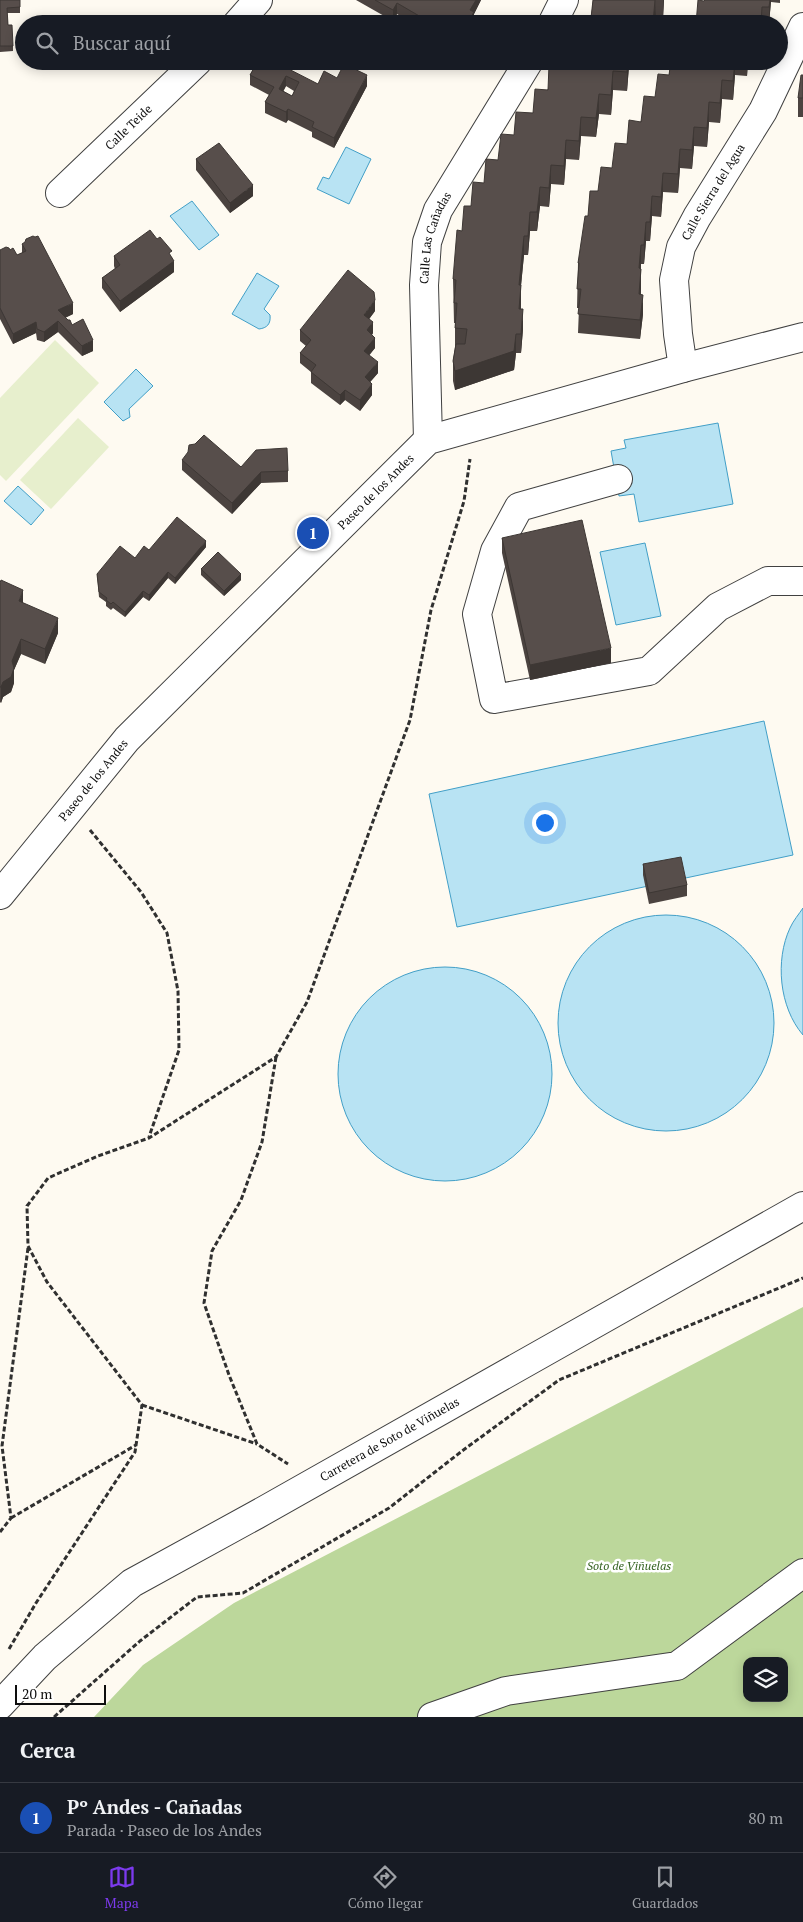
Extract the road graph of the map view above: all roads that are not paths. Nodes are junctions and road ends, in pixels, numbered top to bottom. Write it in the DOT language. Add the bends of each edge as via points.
graph roads {
  1 [pos="258,0"];
  2 [pos="564,0"];
  3 [pos="245,15"];
  4 [pos="556,15"];
  5 [pos="803,27"];
  6 [pos="788,58"];
  7 [pos="189,70"];
  8 [pos="524,70"];
  9 [pos="783,70"];
  10 [pos="60,193"];
  11 [pos="803,337"];
  12 [pos="683,368"];
  13 [pos="428,440"];
  14 [pos="618,478"];
  15 [pos="803,580"];
  16 [pos="0,895"];
  17 [pos="803,1206"];
  18 [pos="803,1573"];
  19 [pos="0,1705"];
  20 [pos="432,1717"];
  1 -- 3 [label="street"];
  2 -- 4 [label="street"];
  5 -- 6 [label="street, Calle Sierra del Agua"];
  7 -- 10 [label="street, Calle Teide"];
  8 -- 13 [label="street, Calle Las Cañadas" via="438,210 427,242 424,285"];
  9 -- 12 [label="street, Calle Sierra del Agua" via="763,111 681,247 674,280"];
  11 -- 12 [label="street, Paseo de los Andes"];
  12 -- 13 [label="street, Paseo de los Andes"];
  13 -- 16 [label="street, Paseo de los Andes" via="127,738"];
  14 -- 15 [label="street" via="519,507 495,551 478,614 494,699 649,671 718,607 768,580"];
  17 -- 19 [label="street, Carretera de Soto de Viñuelas" via="132,1583 45,1657"];
  18 -- 20 [label="street" via="677,1666 506,1691"];
}
